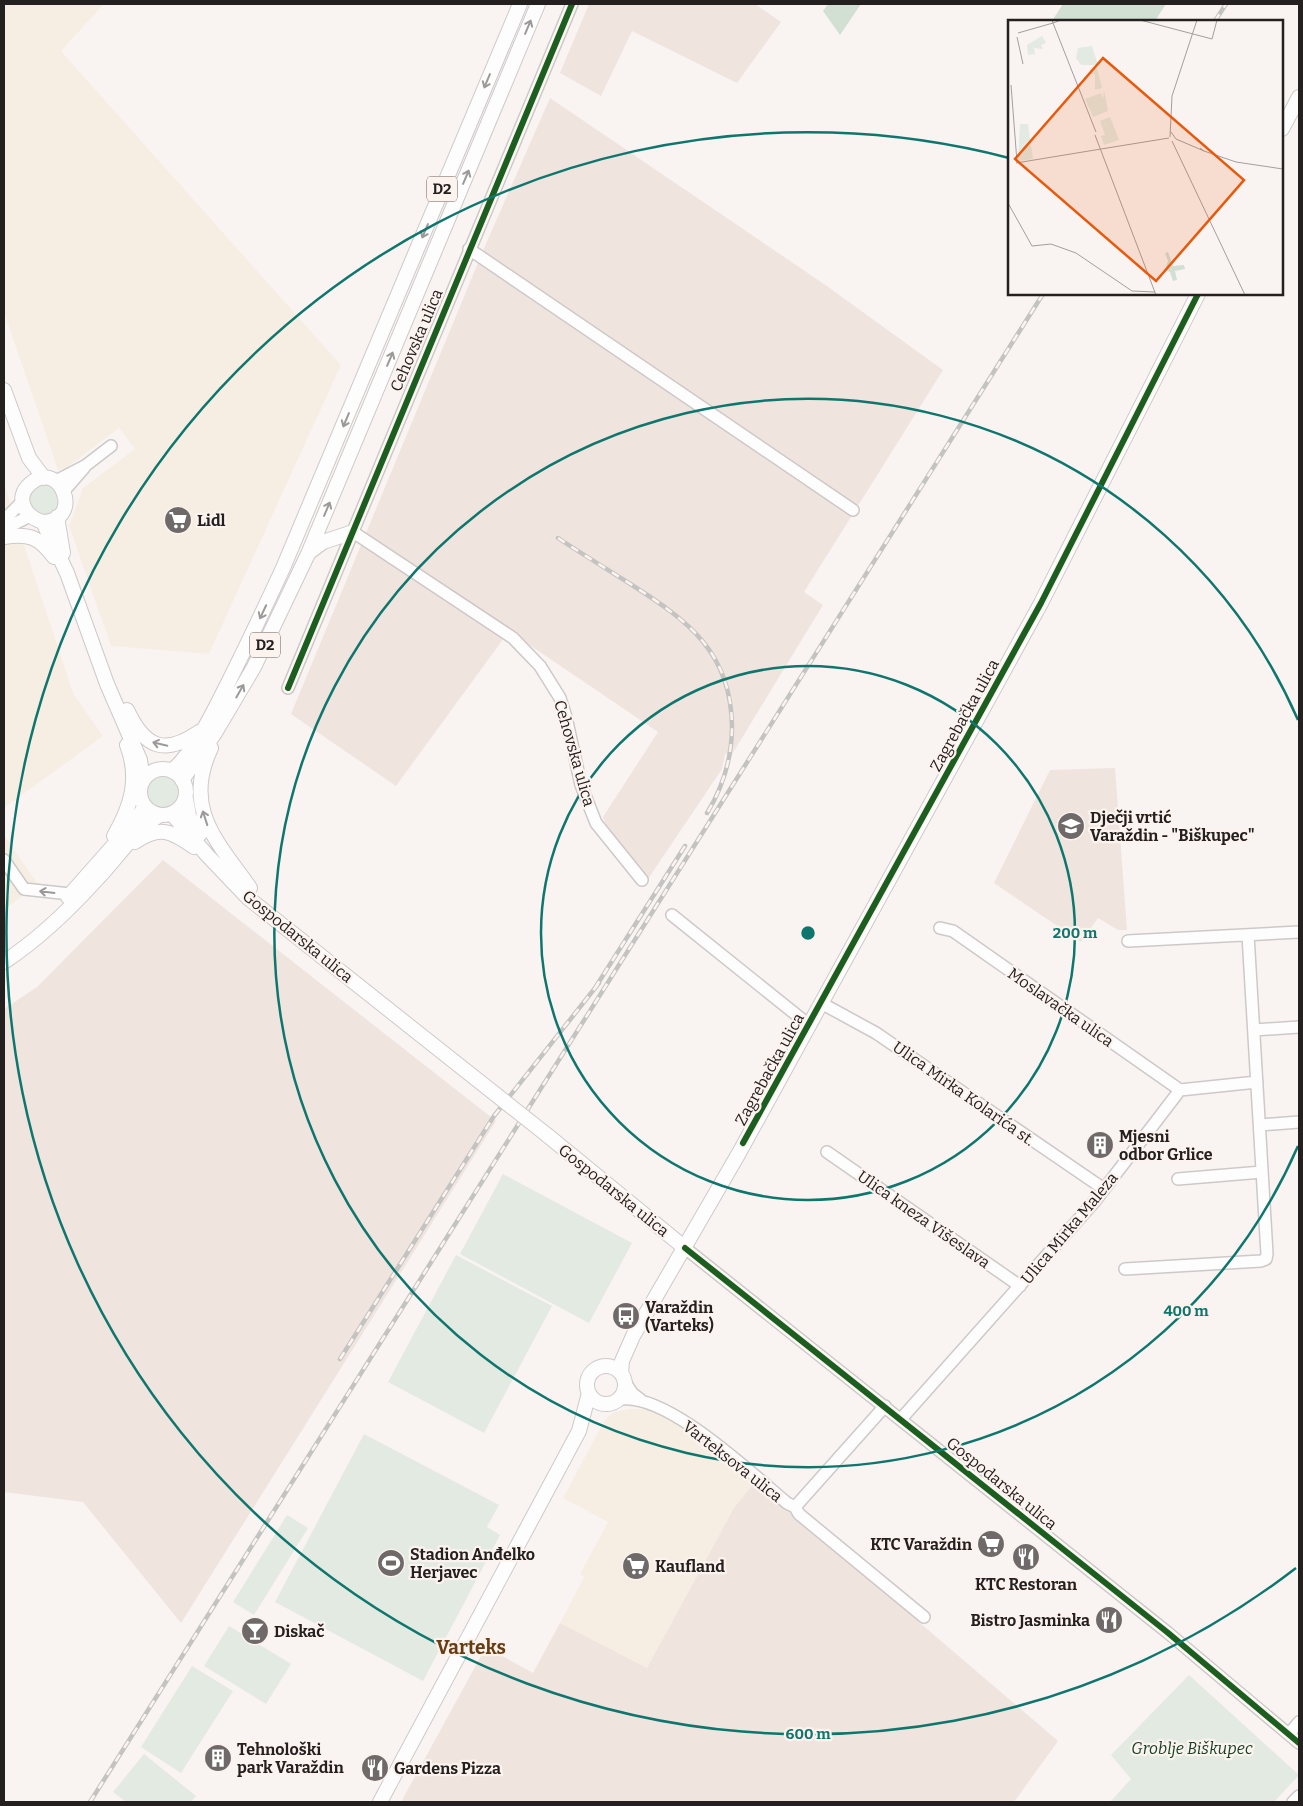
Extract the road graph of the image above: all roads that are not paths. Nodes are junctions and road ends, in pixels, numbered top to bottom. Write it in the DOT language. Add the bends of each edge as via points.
graph roads {
  1 [pos="520,4"];
  2 [pos="538,4"];
  3 [pos="572,4"];
  4 [pos="1299,97"];
  5 [pos="1283,127"];
  6 [pos="469,249"];
  7 [pos="1197,295"];
  8 [pos="4,390"];
  9 [pos="111,446"];
  10 [pos="29,458"];
  11 [pos="30,483"];
  12 [pos="55,483"];
  13 [pos="22,502"];
  14 [pos="853,510"];
  15 [pos="57,518"];
  16 [pos="36,519"];
  17 [pos="4,520"];
  18 [pos="4,529"];
  19 [pos="353,532"];
  20 [pos="4,537"];
  21 [pos="308,554"];
  22 [pos="67,573"];
  23 [pos="106,684"];
  24 [pos="288,688"];
  25 [pos="118,710"];
  26 [pos="210,731"];
  27 [pos="172,773"];
  28 [pos="143,781"];
  29 [pos="186,799"];
  30 [pos="145,806"];
  31 [pos="166,815"];
  32 [pos="121,853"];
  33 [pos="106,855"];
  34 [pos="206,855"];
  35 [pos="4,860"];
  36 [pos="642,880"];
  37 [pos="250,888"];
  38 [pos="70,894"];
  39 [pos="268,912"];
  40 [pos="672,915"];
  41 [pos="940,928"];
  42 [pos="1299,932"];
  43 [pos="1248,935"];
  44 [pos="1128,941"];
  45 [pos="4,961"];
  46 [pos="821,1003"];
  47 [pos="809,1024"];
  48 [pos="1299,1027"];
  49 [pos="1254,1030"];
  50 [pos="1257,1082"];
  51 [pos="1180,1090"];
  52 [pos="1299,1122"];
  53 [pos="1260,1125"];
  54 [pos="827,1152"];
  55 [pos="1262,1172"];
  56 [pos="1178,1179"];
  57 [pos="1104,1189"];
  58 [pos="685,1248"];
  59 [pos="1124,1269"];
  60 [pos="1020,1286"];
  61 [pos="633,1336"];
  62 [pos="602,1366"];
  63 [pos="623,1378"];
  64 [pos="589,1393"];
  65 [pos="611,1402"];
  66 [pos="644,1402"];
  67 [pos="885,1406"];
  68 [pos="901,1419"];
  69 [pos="579,1431"];
  70 [pos="796,1508"];
  71 [pos="924,1617"];
  72 [pos="1299,1722"];
  73 [pos="1289,1734"];
  74 [pos="1299,1743"];
  75 [pos="1299,1796"];
  76 [pos="380,1802"];
  77 [pos="1293,1802"];
  1 -- 26 [label="main road, D2, one-way" via="291,550"];
  21 -- 2 [label="main road, D2, one-way"];
  3 -- 6 [label="street, Cehovska ulica"];
  4 -- 5 [label="main road"];
  6 -- 14 [label="street"];
  6 -- 19 [label="street, Cehovska ulica"];
  7 -- 46 [label="main road, Zagrebačka ulica" via="1041,603"];
  8 -- 10 [label="main road"];
  9 -- 12 [label="street"];
  10 -- 11 [label="main road"];
  10 -- 12 [label="main road"];
  11 -- 12 [label="main road"];
  11 -- 13 [label="main road"];
  12 -- 15 [label="main road" via="65,506"];
  13 -- 16 [label="main road"];
  13 -- 17 [label="street"];
  15 -- 16 [label="main road"];
  15 -- 22 [label="main road"];
  16 -- 18 [label="street"];
  16 -- 22 [label="main road"];
  19 -- 21 [label="main road" via="323,542"];
  19 -- 24 [label="street, Cehovska ulica"];
  19 -- 36 [label="street, Cehovska ulica" via="514,638 540,666 552,681 564,710 581,785 596,823"];
  20 -- 22 [label="main road" via="30,536 44,543"];
  26 -- 21 [label="main road, D2, one-way" via="258,659"];
  22 -- 23 [label="main road"];
  23 -- 25 [label="main road"];
  26 -- 23 [label="main road, one-way" via="179,744 156,745 141,733 123,703"];
  23 -- 33 [label="main road" via="128,748 133,790 126,814"];
  25 -- 27 [label="main road" via="147,755"];
  25 -- 28 [label="main road" via="140,760"];
  26 -- 27 [label="main road, D2"];
  37 -- 26 [label="main road, one-way" via="214,840 204,818 201,776"];
  27 -- 28 [label="main road, D2" via="154,771"];
  27 -- 29 [label="main road" via="185,786"];
  28 -- 30 [label="main road" via="140,794"];
  29 -- 31 [label="main road" via="178,810"];
  29 -- 37 [label="main road, Gospodarska ulica" via="189,816 198,832"];
  30 -- 31 [label="main road"];
  30 -- 33 [label="main road"];
  31 -- 32 [label="main road" via="144,826"];
  31 -- 34 [label="main road, Gospodarska ulica"];
  32 -- 34 [label="main road" via="145,836 163,831 175,834"];
  32 -- 45 [label="main road" via="53,923"];
  33 -- 38 [label="main road"];
  34 -- 39 [label="main road, Gospodarska ulica" via="232,883"];
  38 -- 35 [label="street, one-way" via="24,889"];
  37 -- 39 [label="main road"];
  38 -- 45 [label="main road"];
  39 -- 58 [label="main road, Gospodarska ulica, bridge"];
  40 -- 47 [label="street, Zagrebačka ulica"];
  41 -- 51 [label="street, Moslavačka ulica" via="952,931"];
  42 -- 43 [label="street"];
  43 -- 44 [label="street"];
  43 -- 49 [label="street"];
  46 -- 47 [label="main road, Zagrebačka ulica"];
  46 -- 57 [label="street, Ulica Mirka Kolarića st." via="876,1032"];
  47 -- 58 [label="main road, Zagrebačka ulica"];
  48 -- 49 [label="street"];
  49 -- 50 [label="street"];
  50 -- 51 [label="street"];
  50 -- 53 [label="street"];
  51 -- 57 [label="street, Ulica Mirka Maleza"];
  52 -- 53 [label="street"];
  53 -- 55 [label="street"];
  54 -- 60 [label="street, Ulica kneza Višeslava"];
  55 -- 56 [label="street"];
  55 -- 59 [label="street" via="1268,1254 1264,1260"];
  57 -- 60 [label="street, Ulica Mirka Maleza"];
  58 -- 61 [label="main road, Zagrebačka ulica"];
  58 -- 67 [label="street, Gospodarska ulica"];
  60 -- 68 [label="street, Ulica Mirka Maleza"];
  61 -- 62 [label="main road, Zagrebačka ulica" via="614,1358"];
  61 -- 63 [label="main road, Zagrebačka ulica" via="622,1361"];
  62 -- 63 [label="main road" via="612,1367"];
  62 -- 64 [label="main road, Zagrebačka ulica" via="589,1376"];
  63 -- 65 [label="main road, Zagrebačka ulica" via="624,1392"];
  63 -- 66 [label="street, Varteksova ulica" via="632,1393"];
  64 -- 65 [label="main road" via="596,1400"];
  64 -- 69 [label="main road, Zagrebačka ulica"];
  65 -- 66 [label="street, Varteksova ulica" via="630,1399"];
  65 -- 69 [label="main road, Zagrebačka ulica" via="595,1410"];
  66 -- 70 [label="street, Varteksova ulica" via="694,1427"];
  67 -- 68 [label="street, Gospodarska ulica"];
  67 -- 70 [label="street, Varteksova ulica"];
  68 -- 73 [label="street, Gospodarska ulica"];
  69 -- 76 [label="main road, Zagrebačka ulica"];
  70 -- 71 [label="street, Varteksova ulica"];
  72 -- 73 [label="street"];
  73 -- 74 [label="street, Gospodarska ulica"];
  75 -- 77 [label="street"];
}
